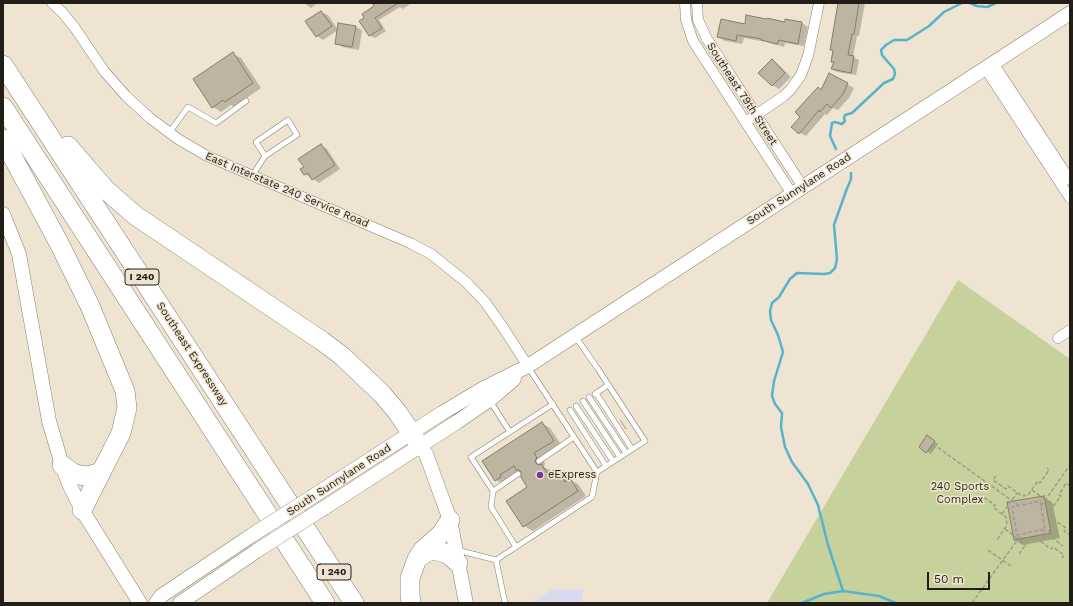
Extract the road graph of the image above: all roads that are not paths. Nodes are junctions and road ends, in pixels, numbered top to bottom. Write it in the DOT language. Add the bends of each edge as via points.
graph roads {
  1 [pos="52,3"];
  2 [pos="684,3"];
  3 [pos="697,3"];
  4 [pos="817,3"];
  5 [pos="1070,13"];
  6 [pos="713,50"];
  7 [pos="703,56"];
  8 [pos="3,65"];
  9 [pos="989,66"];
  10 [pos="246,101"];
  11 [pos="3,107"];
  12 [pos="755,115"];
  13 [pos="745,122"];
  14 [pos="169,133"];
  15 [pos="1034,133"];
  16 [pos="3,139"];
  17 [pos="265,156"];
  18 [pos="252,176"];
  19 [pos="1070,180"];
  20 [pos="797,190"];
  21 [pos="1070,198"];
  22 [pos="3,214"];
  23 [pos="1070,330"];
  24 [pos="575,336"];
  25 [pos="1058,338"];
  26 [pos="528,366"];
  27 [pos="608,385"];
  28 [pos="596,393"];
  29 [pos="589,397"];
  30 [pos="490,400"];
  31 [pos="583,401"];
  32 [pos="553,404"];
  33 [pos="576,406"];
  34 [pos="570,410"];
  35 [pos="560,416"];
  36 [pos="510,432"];
  37 [pos="574,438"];
  38 [pos="416,439"];
  39 [pos="632,449"];
  40 [pos="626,453"];
  41 [pos="620,457"];
  42 [pos="539,461"];
  43 [pos="613,462"];
  44 [pos="62,465"];
  45 [pos="606,466"];
  46 [pos="101,472"];
  47 [pos="597,472"];
  48 [pos="518,474"];
  49 [pos="493,491"];
  50 [pos="82,510"];
  51 [pos="450,520"];
  52 [pos="516,546"];
  53 [pos="457,556"];
  54 [pos="417,559"];
  55 [pos="496,560"];
  56 [pos="140,603"];
  57 [pos="156,603"];
  58 [pos="180,603"];
  59 [pos="325,603"];
  60 [pos="354,603"];
  61 [pos="411,603"];
  62 [pos="466,603"];
  63 [pos="505,603"];
  1 -- 14 [label="street, East Interstate 240 Service Road" via="75,28 104,71 126,96"];
  2 -- 7 [label="street, Southeast 79th Street" via="689,31"];
  3 -- 6 [label="street, Southeast 79th Street" via="698,20"];
  4 -- 12 [label="street" via="808,56 801,75 784,96"];
  5 -- 9 [label="main road, South Sunnylane Road"];
  6 -- 7 [label="lane"];
  6 -- 12 [label="street, Southeast 79th Street"];
  7 -- 13 [label="street, Southeast 79th Street"];
  8 -- 38 [label="highway" via="91,174 120,203 160,233 342,356 382,394"];
  8 -- 60 [label="highway, Southeast Expressway / I 240"];
  9 -- 15 [label="street"];
  9 -- 20 [label="main road, South Sunnylane Road"];
  10 -- 14 [label="lane" via="216,124 188,107"];
  11 -- 59 [label="highway, I 240"];
  12 -- 13 [label="street"];
  12 -- 20 [label="street, Southeast 79th Street"];
  13 -- 20 [label="street, Southeast 79th Street"];
  14 -- 18 [label="street, East Interstate 240 Service Road" via="207,156"];
  15 -- 19 [label="street"];
  15 -- 21 [label="street"];
  16 -- 46 [label="highway" via="67,258 125,391 127,408 124,424"];
  17 -- 17 [label="lane" via="297,135 288,120 256,142"];
  17 -- 18 [label="lane"];
  18 -- 26 [label="street, East Interstate 240 Service Road" via="431,254 466,282 485,302"];
  20 -- 24 [label="main road, South Sunnylane Road"];
  22 -- 44 [label="main road" via="19,254 49,421"];
  23 -- 25 [label="street"];
  24 -- 26 [label="main road, South Sunnylane Road"];
  24 -- 27 [label="lane"];
  26 -- 30 [label="main road, South Sunnylane Road"];
  26 -- 32 [label="lane"];
  26 -- 38 [label="main road, South Sunnylane Road" via="442,413"];
  27 -- 28 [label="lane"];
  27 -- 39 [label="lane" via="645,441"];
  28 -- 29 [label="lane"];
  28 -- 39 [label="lane"];
  29 -- 31 [label="lane"];
  29 -- 40 [label="lane"];
  30 -- 36 [label="lane"];
  30 -- 38 [label="main road, South Sunnylane Road"];
  31 -- 33 [label="lane"];
  31 -- 41 [label="lane"];
  32 -- 35 [label="lane"];
  32 -- 36 [label="lane"];
  33 -- 34 [label="lane"];
  33 -- 43 [label="lane"];
  34 -- 35 [label="lane"];
  34 -- 45 [label="lane"];
  35 -- 37 [label="lane"];
  36 -- 49 [label="lane" via="471,457"];
  37 -- 42 [label="lane"];
  37 -- 47 [label="lane"];
  38 -- 51 [label="main road" via="426,454"];
  38 -- 57 [label="main road, South Sunnylane Road, bridge" via="315,495 162,596"];
  38 -- 58 [label="main road, South Sunnylane Road, bridge" via="324,508"];
  39 -- 40 [label="lane"];
  40 -- 41 [label="lane"];
  41 -- 43 [label="lane"];
  43 -- 45 [label="lane"];
  44 -- 46 [label="highway" via="79,475 88,476"];
  44 -- 50 [label="main road"];
  45 -- 47 [label="lane"];
  46 -- 50 [label="highway"];
  47 -- 52 [label="lane" via="592,497"];
  48 -- 49 [label="lane"];
  49 -- 52 [label="lane" via="491,507"];
  50 -- 56 [label="main road"];
  51 -- 53 [label="main road"];
  51 -- 54 [label="highway" via="442,533"];
  52 -- 55 [label="lane"];
  53 -- 54 [label="highway" via="434,550"];
  53 -- 55 [label="lane"];
  53 -- 62 [label="main road"];
  54 -- 61 [label="highway" via="410,578"];
  55 -- 63 [label="lane"];
}
